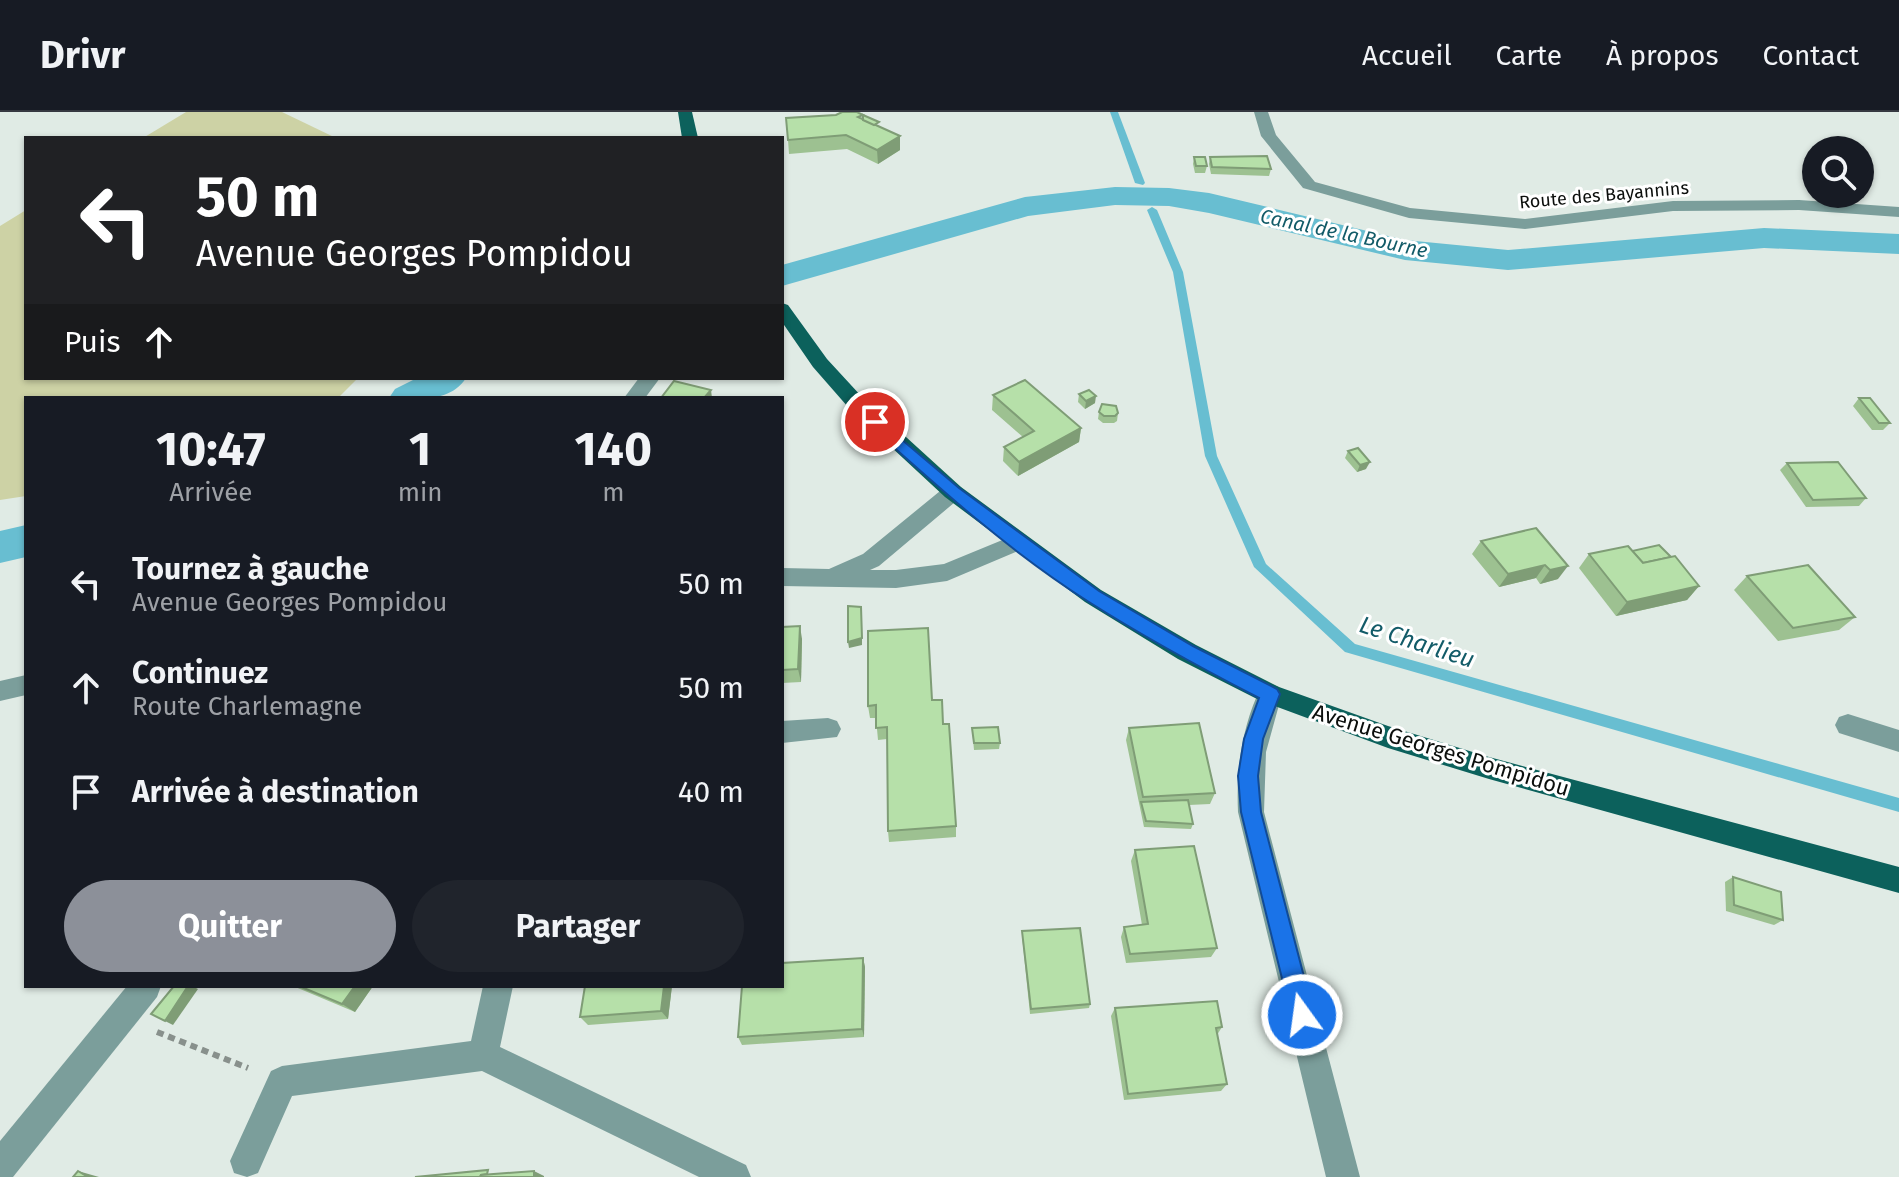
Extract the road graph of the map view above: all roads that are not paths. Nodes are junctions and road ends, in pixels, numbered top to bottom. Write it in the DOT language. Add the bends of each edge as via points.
graph roads {
  1 [pos="685,112"];
  2 [pos="1261,112"];
  3 [pos="690,136"];
  4 [pos="1899,212"];
  5 [pos="784,312"];
  6 [pos="648,380"];
  7 [pos="636,396"];
  8 [pos="953,492"];
  9 [pos="1017,542"];
  10 [pos="784,577"];
  11 [pos="824,578"];
  12 [pos="24,685"];
  13 [pos="0,691"];
  14 [pos="1270,694"];
  15 [pos="1848,725"];
  16 [pos="828,729"];
  17 [pos="784,732"];
  18 [pos="1899,741"];
  19 [pos="1899,880"];
  20 [pos="144,988"];
  21 [pos="498,988"];
  22 [pos="483,1055"];
  23 [pos="246,1161"];
  24 [pos="0,1167"];
  25 [pos="734,1177"];
  26 [pos="1343,1177"];
  1 -- 3 [label="main road"];
  2 -- 4 [label="street, Route des Bayannins" via="1269,136 1309,185 1409,213 1525,224 1673,206 1799,205"];
  5 -- 8 [label="main road, Avenue Georges Pompidou" via="855,402"];
  6 -- 7 [label="street"];
  8 -- 9 [label="main road, Avenue Georges Pompidou"];
  8 -- 11 [label="street" via="871,560"];
  9 -- 11 [label="street" via="947,572 896,579"];
  9 -- 14 [label="main road, Avenue Georges Pompidou" via="1093,596"];
  10 -- 11 [label="street"];
  12 -- 13 [label="street"];
  14 -- 19 [label="main road, Avenue Georges Pompidou" via="1489,768"];
  14 -- 26 [label="street" via="1253,739 1251,812"];
  15 -- 18 [label="street"];
  16 -- 17 [label="street"];
  20 -- 24 [label="street"];
  21 -- 22 [label="street"];
  22 -- 23 [label="street" via="282,1082"];
  22 -- 25 [label="street"];
}
